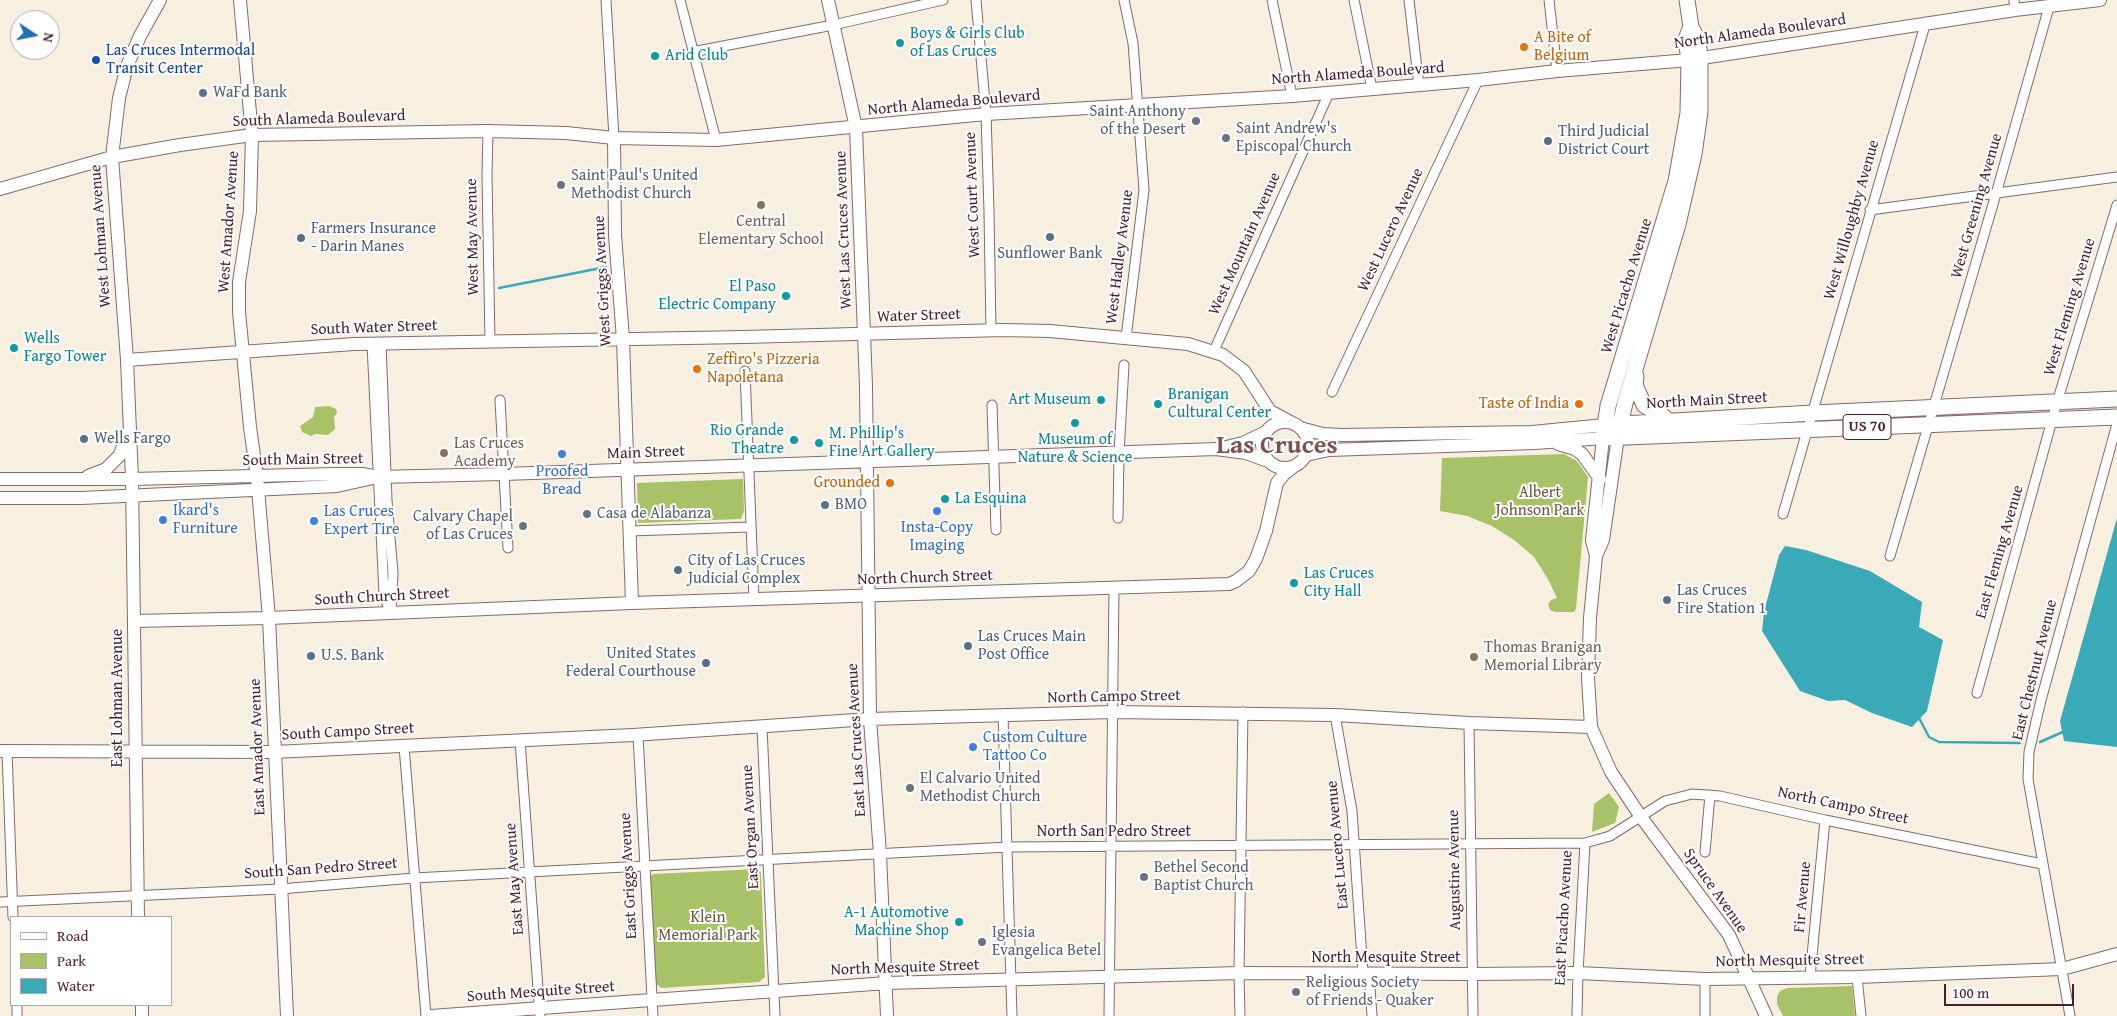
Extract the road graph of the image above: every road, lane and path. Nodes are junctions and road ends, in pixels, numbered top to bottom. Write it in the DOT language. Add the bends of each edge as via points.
graph roads {
  1 [pos="160,0"];
  2 [pos="240,0"];
  3 [pos="606,0"];
  4 [pos="680,0"];
  5 [pos="828,0"];
  6 [pos="943,0"];
  7 [pos="976,0"];
  8 [pos="1124,0"];
  9 [pos="1272,0"];
  10 [pos="1354,0"];
  11 [pos="1409,0"];
  12 [pos="1549,0"];
  13 [pos="1687,0"];
  14 [pos="2100,0"];
  15 [pos="2014,5"];
  16 [pos="2049,7"];
  17 [pos="834,25"];
  18 [pos="1925,25"];
  19 [pos="692,52"];
  20 [pos="1694,59"];
  21 [pos="1557,71"];
  22 [pos="1478,80"];
  23 [pos="1418,86"];
  24 [pos="1372,89"];
  25 [pos="1329,93"];
  26 [pos="1292,96"];
  27 [pos="1138,105"];
  28 [pos="986,114"];
  29 [pos="856,128"];
  30 [pos="488,131"];
  31 [pos="252,135"];
  32 [pos="614,138"];
  33 [pos="716,140"];
  34 [pos="112,158"];
  35 [pos="2117,177"];
  36 [pos="0,189"];
  37 [pos="1996,194"];
  38 [pos="2117,205"];
  39 [pos="1870,210"];
  40 [pos="991,330"];
  41 [pos="864,334"];
  42 [pos="1126,338"];
  43 [pos="623,339"];
  44 [pos="490,342"];
  45 [pos="376,343"];
  46 [pos="243,353"];
  47 [pos="1213,353"];
  48 [pos="127,360"];
  49 [pos="1636,364"];
  50 [pos="1124,365"];
  51 [pos="745,371"];
  52 [pos="1332,392"];
  53 [pos="2117,399"];
  54 [pos="500,400"];
  55 [pos="2057,402"];
  56 [pos="992,405"];
  57 [pos="1932,415"];
  58 [pos="2117,418"];
  59 [pos="2053,419"];
  60 [pos="1668,421"];
  61 [pos="1811,421"];
  62 [pos="2117,424"];
  63 [pos="1297,426"];
  64 [pos="128,430"];
  65 [pos="1267,431"];
  66 [pos="1612,431"];
  67 [pos="1551,442"];
  68 [pos="1216,450"];
  69 [pos="1119,453"];
  70 [pos="1306,455"];
  71 [pos="994,457"];
  72 [pos="867,462"];
  73 [pos="1269,462"];
  74 [pos="748,466"];
  75 [pos="1292,468"];
  76 [pos="627,470"];
  77 [pos="504,474"];
  78 [pos="382,477"];
  79 [pos="0,479"];
  80 [pos="82,479"];
  81 [pos="132,479"];
  82 [pos="1600,479"];
  83 [pos="257,483"];
  84 [pos="131,494"];
  85 [pos="0,498"];
  86 [pos="1783,514"];
  87 [pos="1118,518"];
  88 [pos="750,527"];
  89 [pos="996,530"];
  90 [pos="630,531"];
  91 [pos="508,548"];
  92 [pos="1596,556"];
  93 [pos="1890,556"];
  94 [pos="1218,583"];
  95 [pos="1114,588"];
  96 [pos="869,596"];
  97 [pos="754,600"];
  98 [pos="632,603"];
  99 [pos="390,613"];
  100 [pos="269,618"];
  101 [pos="134,621"];
  102 [pos="1977,693"];
  103 [pos="1112,712"];
  104 [pos="1243,712"];
  105 [pos="1003,714"];
  106 [pos="1335,715"];
  107 [pos="870,719"];
  108 [pos="1469,723"];
  109 [pos="762,727"];
  110 [pos="1592,727"];
  111 [pos="638,735"];
  112 [pos="520,740"];
  113 [pos="404,746"];
  114 [pos="4,751"];
  115 [pos="274,752"];
  116 [pos="134,753"];
  117 [pos="1710,795"];
  118 [pos="1641,817"];
  119 [pos="1825,820"];
  120 [pos="1585,843"];
  121 [pos="1355,844"];
  122 [pos="1469,844"];
  123 [pos="1241,846"];
  124 [pos="1008,847"];
  125 [pos="1111,847"];
  126 [pos="1705,852"];
  127 [pos="880,854"];
  128 [pos="768,859"];
  129 [pos="2042,864"];
  130 [pos="644,866"];
  131 [pos="530,872"];
  132 [pos="414,878"];
  133 [pos="280,889"];
  134 [pos="137,895"];
  135 [pos="0,902"];
  136 [pos="13,902"];
  137 [pos="13,916"];
  138 [pos="138,916"];
  139 [pos="2117,954"];
  140 [pos="2062,969"];
  141 [pos="1239,973"];
  142 [pos="1366,973"];
  143 [pos="1578,973"];
  144 [pos="1472,974"];
  145 [pos="1109,977"];
  146 [pos="1857,977"];
  147 [pos="1749,978"];
  148 [pos="1810,978"];
  149 [pos="1705,979"];
  150 [pos="1011,980"];
  151 [pos="887,983"];
  152 [pos="773,991"];
  153 [pos="653,1001"];
  154 [pos="540,1012"];
  155 [pos="287,1016"];
  156 [pos="426,1016"];
  157 [pos="430,1016"];
  158 [pos="653,1016"];
  159 [pos="775,1016"];
  160 [pos="887,1016"];
  161 [pos="1012,1016"];
  162 [pos="1109,1016"];
  163 [pos="1240,1016"];
  164 [pos="1372,1016"];
  165 [pos="1473,1016"];
  166 [pos="1577,1016"];
  167 [pos="1705,1016"];
  168 [pos="1766,1016"];
  169 [pos="1861,1016"];
  170 [pos="2070,1016"];
  1 -- 34 [label="street, West Lohman Avenue" via="127,66 119,98"];
  2 -- 31 [label="street, West Amador Avenue"];
  3 -- 32 [label="street, West Griggs Avenue"];
  4 -- 19 [label="street"];
  5 -- 17 [label="street, West Las Cruces Avenue"];
  6 -- 17 [label="street"];
  7 -- 28 [label="street, West Court Avenue"];
  8 -- 27 [label="street, West Hadley Avenue" via="1133,43"];
  9 -- 26 [label="street"];
  10 -- 24 [label="street"];
  11 -- 23 [label="street"];
  12 -- 21 [label="street"];
  13 -- 20 [label="main road, West Picacho Avenue" via="1690,27 1686,39"];
  14 -- 16 [label="street, North Alameda Boulevard"];
  15 -- 16 [label="street, North Alameda Boulevard"];
  15 -- 18 [label="street, North Alameda Boulevard"];
  16 -- 37 [label="street, West Greening Avenue"];
  17 -- 19 [label="street"];
  17 -- 29 [label="street, West Las Cruces Avenue"];
  18 -- 20 [label="street, North Alameda Boulevard"];
  18 -- 39 [label="street, West Willoughby Avenue"];
  19 -- 33 [label="street"];
  20 -- 21 [label="street, North Alameda Boulevard"];
  20 -- 49 [label="main road, West Picacho Avenue" via="1700,112 1694,154 1678,224"];
  20 -- 66 [label="main road, West Picacho Avenue" via="1676,181 1608,406"];
  21 -- 22 [label="street, North Alameda Boulevard"];
  22 -- 23 [label="street, North Alameda Boulevard"];
  22 -- 52 [label="street, West Lucero Avenue"];
  23 -- 24 [label="street, North Alameda Boulevard"];
  24 -- 25 [label="street, North Alameda Boulevard"];
  25 -- 26 [label="street, North Alameda Boulevard"];
  25 -- 47 [label="street, West Mountain Avenue"];
  26 -- 27 [label="street, North Alameda Boulevard"];
  27 -- 28 [label="street, North Alameda Boulevard"];
  27 -- 42 [label="street, West Hadley Avenue" via="1144,190"];
  28 -- 29 [label="street, North Alameda Boulevard"];
  28 -- 40 [label="street, West Court Avenue"];
  29 -- 33 [label="street, North Alameda Boulevard"];
  29 -- 41 [label="street, West Las Cruces Avenue"];
  30 -- 31 [label="street, South Alameda Boulevard"];
  30 -- 32 [label="street, South Alameda Boulevard"];
  30 -- 44 [label="street, West May Avenue"];
  31 -- 34 [label="street, South Alameda Boulevard"];
  31 -- 46 [label="street, West Amador Avenue" via="250,211 239,282"];
  32 -- 33 [label="street, North Alameda Boulevard"];
  32 -- 43 [label="street, West Griggs Avenue" via="615,235"];
  34 -- 36 [label="street, South Alameda Boulevard"];
  34 -- 48 [label="street, West Lohman Avenue"];
  35 -- 37 [label="street"];
  37 -- 39 [label="street"];
  37 -- 57 [label="street, West Greening Avenue"];
  38 -- 55 [label="street, West Fleming Avenue"];
  39 -- 61 [label="street, West Willoughby Avenue"];
  40 -- 41 [label="street, Water Street"];
  40 -- 42 [label="street, Water Street"];
  41 -- 43 [label="street, Water Street"];
  41 -- 72 [label="street, West Las Cruces Avenue"];
  42 -- 47 [label="street, Water Street" via="1188,344"];
  43 -- 44 [label="street, South Water Street"];
  43 -- 76 [label="street, West Griggs Avenue"];
  44 -- 45 [label="street, South Water Street"];
  45 -- 46 [label="street, South Water Street"];
  45 -- 78 [label="street"];
  46 -- 48 [label="street, South Water Street"];
  46 -- 83 [label="street, West Amador Avenue"];
  47 -- 63 [label="street, Water Street" via="1237,364 1270,411"];
  47 -- 65 [label="street, Water Street" via="1248,386 1264,415"];
  48 -- 64 [label="street, West Lohman Avenue"];
  49 -- 60 [label="main road" via="1635,386 1644,405"];
  49 -- 66 [label="main road, West Picacho Avenue"];
  50 -- 69 [label="street"];
  51 -- 74 [label="street"];
  53 -- 55 [label="main road, North Main Street / US 70"];
  54 -- 77 [label="street"];
  55 -- 57 [label="main road, North Main Street / US 70"];
  55 -- 59 [label="street, West Fleming Avenue"];
  56 -- 71 [label="street"];
  57 -- 59 [label="main road, North Main Street / US 70"];
  57 -- 61 [label="main road, North Main Street / US 70"];
  57 -- 93 [label="street, West Greening Avenue"];
  58 -- 59 [label="main road, North Main Street / US 70"];
  59 -- 102 [label="street, East Fleming Avenue"];
  60 -- 61 [label="main road, North Main Street / US 70"];
  60 -- 66 [label="main road, North Main Street"];
  61 -- 66 [label="main road, North Main Street / US 70"];
  61 -- 86 [label="street, West Willoughby Avenue"];
  62 -- 129 [label="street, East Chestnut Avenue" via="2040,700 2029,752 2028,779"];
  63 -- 65 [label="street" via="1280,422"];
  63 -- 66 [label="street, North Main Street" via="1323,434 1342,435"];
  63 -- 70 [label="street" via="1308,441"];
  64 -- 80 [label="street" via="120,455 106,469"];
  64 -- 81 [label="street, West Lohman Avenue"];
  65 -- 68 [label="street, Main Street" via="1243,443"];
  65 -- 73 [label="street" via="1262,450"];
  66 -- 67 [label="street, North Main Street"];
  66 -- 82 [label="street, West Picacho Avenue"];
  66 -- 92 [label="street" via="1603,540"];
  67 -- 70 [label="street, North Main Street" via="1338,449"];
  67 -- 82 [label="street" via="1582,454"];
  68 -- 69 [label="street, Main Street"];
  68 -- 73 [label="street, Main Street" via="1246,453"];
  69 -- 71 [label="street, Main Street"];
  69 -- 87 [label="street"];
  70 -- 75 [label="street"];
  71 -- 72 [label="street, Main Street"];
  71 -- 89 [label="street"];
  72 -- 74 [label="street, Main Street"];
  72 -- 96 [label="street, East Las Cruces Avenue"];
  73 -- 75 [label="street" via="1282,468"];
  73 -- 94 [label="street" via="1269,491 1257,543 1245,564"];
  74 -- 76 [label="street, Main Street"];
  74 -- 88 [label="street"];
  75 -- 94 [label="street, North Church Street" via="1277,483 1256,559 1236,581"];
  76 -- 77 [label="street, Main Street"];
  76 -- 90 [label="street"];
  77 -- 78 [label="street, Main Street"];
  77 -- 91 [label="street"];
  78 -- 83 [label="street, South Main Street" via="337,474"];
  78 -- 99 [label="street" via="384,594"];
  79 -- 80 [label="street, South Main Street"];
  80 -- 81 [label="street, South Main Street"];
  81 -- 83 [label="street, South Main Street"];
  81 -- 84 [label="street, East Lohman Avenue"];
  82 -- 92 [label="street, West Picacho Avenue" via="1592,540"];
  83 -- 84 [label="street, South Main Street"];
  83 -- 100 [label="street, East Amador Avenue"];
  84 -- 85 [label="street, South Main Street"];
  84 -- 101 [label="street, East Lohman Avenue"];
  88 -- 90 [label="street"];
  88 -- 97 [label="street"];
  90 -- 98 [label="street"];
  92 -- 110 [label="street" via="1588,678"];
  94 -- 95 [label="street, North Church Street"];
  95 -- 96 [label="street, North Church Street"];
  95 -- 103 [label="street"];
  96 -- 97 [label="street, North Church Street"];
  96 -- 107 [label="street, East Las Cruces Avenue"];
  97 -- 98 [label="street, North Church Street"];
  98 -- 99 [label="street, South Church Street"];
  99 -- 100 [label="street, South Church Street"];
  100 -- 101 [label="street, South Church Street"];
  100 -- 115 [label="street, East Amador Avenue"];
  101 -- 116 [label="street, East Lohman Avenue"];
  103 -- 104 [label="street, North Campo Street"];
  103 -- 105 [label="street, North Campo Street"];
  103 -- 125 [label="street"];
  104 -- 106 [label="street, North Campo Street"];
  104 -- 123 [label="street"];
  105 -- 107 [label="street, North Campo Street"];
  105 -- 124 [label="street"];
  106 -- 108 [label="street, North Campo Street"];
  106 -- 121 [label="street, East Lucero Avenue" via="1348,780"];
  107 -- 109 [label="street, North Campo Street"];
  107 -- 127 [label="street, East Las Cruces Avenue"];
  108 -- 110 [label="street, North Campo Street"];
  108 -- 122 [label="street, Augustine Avenue"];
  109 -- 111 [label="street, North Campo Street"];
  109 -- 128 [label="street, East Organ Avenue"];
  110 -- 118 [label="street" via="1611,772"];
  111 -- 112 [label="street, South Campo Street"];
  111 -- 130 [label="street, East Griggs Avenue"];
  112 -- 113 [label="street, South Campo Street"];
  112 -- 131 [label="street, East May Avenue"];
  113 -- 115 [label="street, South Campo Street"];
  113 -- 132 [label="street"];
  114 -- 116 [label="street, South Campo Street"];
  114 -- 136 [label="street"];
  115 -- 116 [label="street, South Campo Street"];
  115 -- 133 [label="street, East Amador Avenue"];
  116 -- 134 [label="street, East Lohman Avenue"];
  117 -- 118 [label="street, North Campo Street" via="1692,794 1665,801"];
  117 -- 119 [label="street, North Campo Street"];
  117 -- 126 [label="street"];
  118 -- 120 [label="street, East Picacho Avenue" via="1610,836"];
  118 -- 147 [label="street, Spruce Avenue" via="1729,935"];
  119 -- 129 [label="street, North Campo Street"];
  119 -- 148 [label="street, Fir Avenue"];
  120 -- 122 [label="street, North San Pedro Street"];
  120 -- 143 [label="street, East Picacho Avenue"];
  121 -- 122 [label="street, North San Pedro Street"];
  121 -- 123 [label="street, North San Pedro Street"];
  121 -- 142 [label="street, East Lucero Avenue"];
  122 -- 144 [label="street, Augustine Avenue"];
  123 -- 125 [label="street, North San Pedro Street"];
  123 -- 141 [label="street"];
  124 -- 125 [label="street, North San Pedro Street"];
  124 -- 127 [label="street, North San Pedro Street"];
  124 -- 150 [label="street"];
  125 -- 145 [label="street"];
  127 -- 128 [label="street, North San Pedro Street"];
  127 -- 151 [label="street, East Las Cruces Avenue"];
  128 -- 130 [label="street, North San Pedro Street"];
  128 -- 152 [label="street, East Organ Avenue"];
  129 -- 140 [label="street, East Chestnut Avenue"];
  130 -- 131 [label="street, South San Pedro Street"];
  130 -- 153 [label="street, East Griggs Avenue"];
  131 -- 132 [label="street, South San Pedro Street"];
  131 -- 154 [label="street, East May Avenue"];
  132 -- 133 [label="street, South San Pedro Street"];
  132 -- 156 [label="street"];
  133 -- 134 [label="street, South San Pedro Street"];
  133 -- 155 [label="street, East Amador Avenue"];
  134 -- 136 [label="street, South San Pedro Street"];
  134 -- 138 [label="street, East Lohman Avenue"];
  135 -- 136 [label="street, South San Pedro Street"];
  136 -- 137 [label="street"];
  139 -- 140 [label="street, North Mesquite Street"];
  140 -- 146 [label="street, North Mesquite Street"];
  140 -- 170 [label="street, East Chestnut Avenue"];
  141 -- 142 [label="street, North Mesquite Street"];
  141 -- 145 [label="street, North Mesquite Street"];
  141 -- 163 [label="street"];
  142 -- 144 [label="street, North Mesquite Street"];
  142 -- 164 [label="street, East Lucero Avenue"];
  143 -- 144 [label="street, North Mesquite Street"];
  143 -- 149 [label="street, North Mesquite Street"];
  143 -- 166 [label="street, East Picacho Avenue"];
  144 -- 165 [label="street, Augustine Avenue"];
  145 -- 150 [label="street, North Mesquite Street"];
  145 -- 162 [label="street"];
  146 -- 148 [label="street, North Mesquite Street"];
  146 -- 169 [label="street"];
  147 -- 148 [label="street, North Mesquite Street"];
  147 -- 149 [label="street, North Mesquite Street"];
  147 -- 168 [label="street, Spruce Avenue"];
  149 -- 167 [label="street"];
  150 -- 151 [label="street, North Mesquite Street"];
  150 -- 161 [label="street"];
  151 -- 152 [label="street, North Mesquite Street"];
  151 -- 160 [label="street, East Las Cruces Avenue"];
  152 -- 153 [label="street, North Mesquite Street"];
  152 -- 159 [label="street, East Organ Avenue"];
  153 -- 154 [label="street, South Mesquite Street"];
  153 -- 158 [label="street, East Griggs Avenue"];
  154 -- 157 [label="street, South Mesquite Street"];
}
